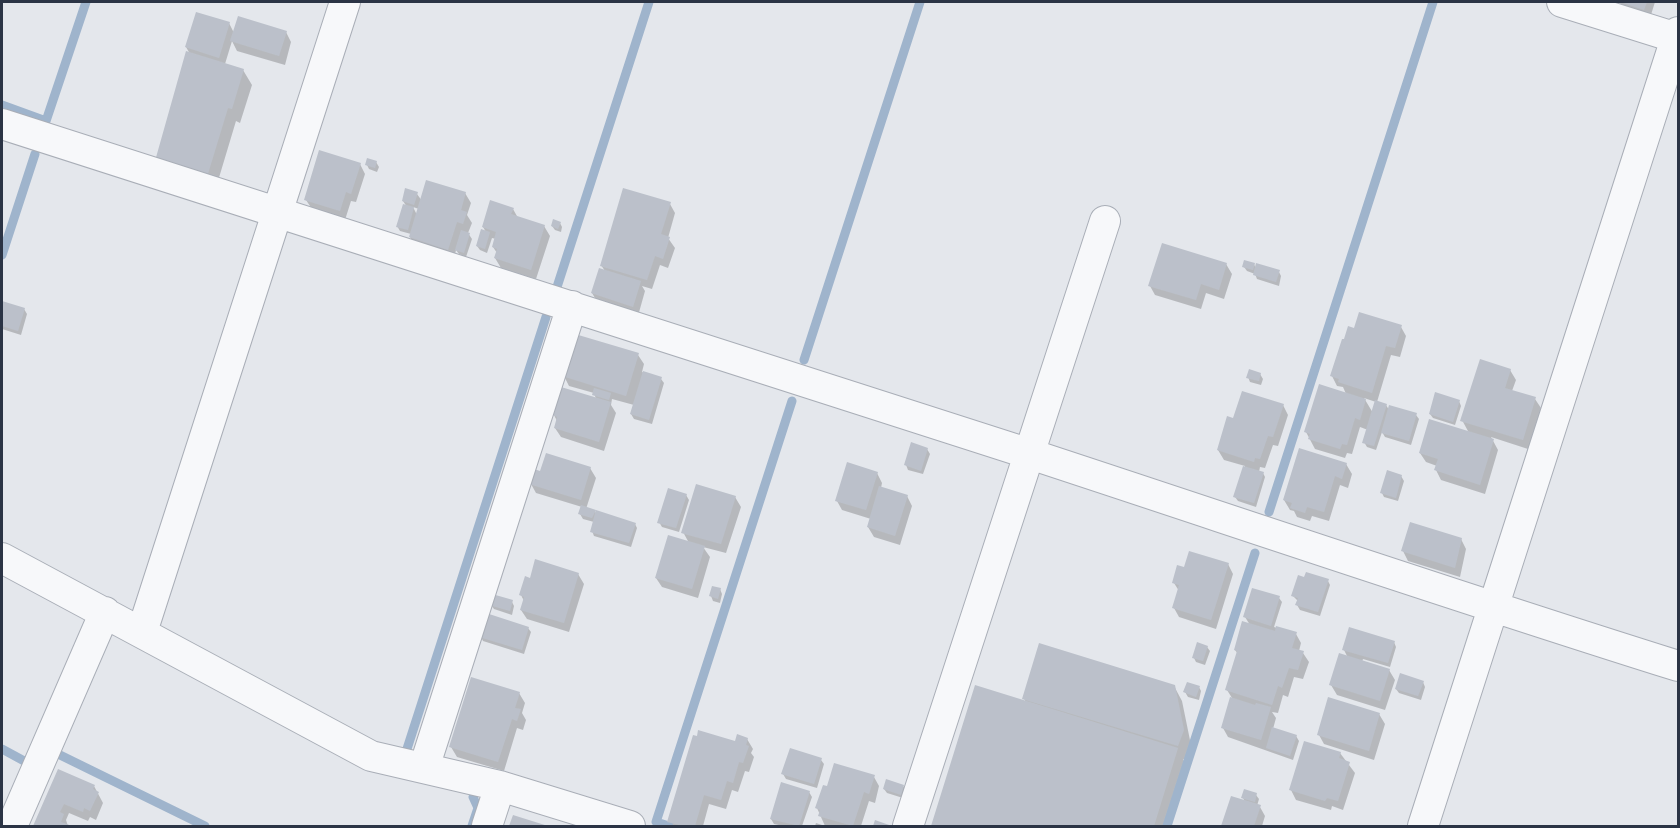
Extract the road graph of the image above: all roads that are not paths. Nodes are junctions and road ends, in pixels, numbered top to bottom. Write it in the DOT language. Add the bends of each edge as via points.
graph roads {
  1 [pos="345,2"];
  2 [pos="1562,2"];
  3 [pos="1678,35"];
  4 [pos="2,124"];
  5 [pos="279,211"];
  6 [pos="1105,221"];
  7 [pos="572,306"];
  8 [pos="1030,454"];
  9 [pos="2,558"];
  10 [pos="1493,608"];
  11 [pos="105,612"];
  12 [pos="142,632"];
  13 [pos="1678,666"];
  14 [pos="424,768"];
  15 [pos="500,786"];
  16 [pos="12,826"];
  17 [pos="487,826"];
  18 [pos="630,826"];
  19 [pos="908,826"];
  20 [pos="1423,826"];
  1 -- 5 [label="street"];
  2 -- 3 [label="street"];
  3 -- 10 [label="street"];
  4 -- 5 [label="street"];
  5 -- 7 [label="street"];
  5 -- 12 [label="street"];
  6 -- 8 [label="street"];
  7 -- 8 [label="street"];
  7 -- 14 [label="street"];
  8 -- 10 [label="street"];
  8 -- 19 [label="street"];
  9 -- 11 [label="street"];
  10 -- 13 [label="street"];
  10 -- 20 [label="street"];
  11 -- 12 [label="street"];
  11 -- 16 [label="street"];
  12 -- 14 [label="street" via="371,756"];
  14 -- 15 [label="street"];
  15 -- 17 [label="street"];
  15 -- 18 [label="street"];
}
